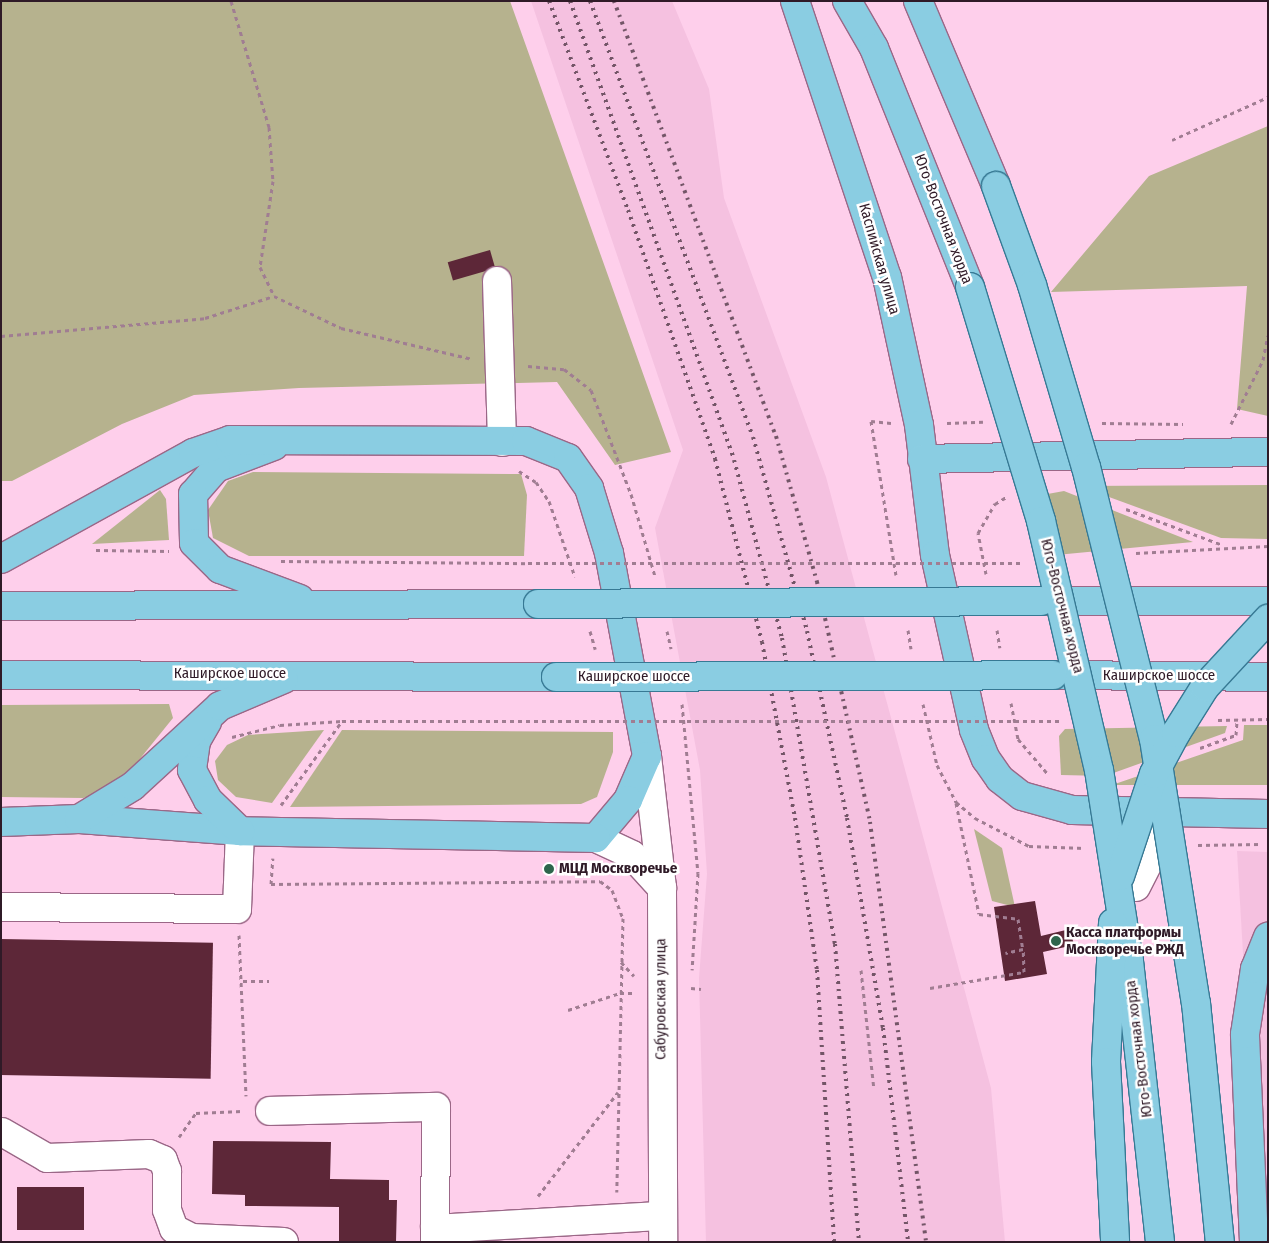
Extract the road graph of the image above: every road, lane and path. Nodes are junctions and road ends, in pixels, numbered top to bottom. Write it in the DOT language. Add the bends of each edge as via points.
graph roads {
  1 [pos="231,1"];
  2 [pos="795,1"];
  3 [pos="847,1"];
  4 [pos="918,1"];
  5 [pos="1268,97"];
  6 [pos="1172,140"];
  7 [pos="497,281"];
  8 [pos="274,296"];
  9 [pos="1268,335"];
  10 [pos="1,336"];
  11 [pos="500,363"];
  12 [pos="1231,424"];
  13 [pos="502,442"];
  14 [pos="282,443"];
  15 [pos="1268,452"];
  16 [pos="922,459"];
  17 [pos="514,471"];
  18 [pos="1015,492"];
  19 [pos="1122,507"];
  20 [pos="1223,545"];
  21 [pos="1268,546"];
  22 [pos="96,550"];
  23 [pos="169,551"];
  24 [pos="1129,554"];
  25 [pos="1,559"];
  26 [pos="269,561"];
  27 [pos="1034,563"];
  28 [pos="656,580"];
  29 [pos="987,580"];
  30 [pos="576,581"];
  31 [pos="1268,601"];
  32 [pos="1,606"];
  33 [pos="318,606"];
  34 [pos="1268,619"];
  35 [pos="666,624"];
  36 [pos="996,626"];
  37 [pos="590,628"];
  38 [pos="672,653"];
  39 [pos="1002,654"];
  40 [pos="597,656"];
  41 [pos="300,673"];
  42 [pos="1,675"];
  43 [pos="1268,677"];
  44 [pos="680,692"];
  45 [pos="1009,692"];
  46 [pos="220,706"];
  47 [pos="613,713"];
  48 [pos="342,721"];
  49 [pos="1060,721"];
  50 [pos="618,732"];
  51 [pos="225,740"];
  52 [pos="647,756"];
  53 [pos="1054,779"];
  54 [pos="956,802"];
  55 [pos="288,810"];
  56 [pos="1155,813"];
  57 [pos="1268,814"];
  58 [pos="79,819"];
  59 [pos="1,822"];
  60 [pos="240,830"];
  61 [pos="596,838"];
  62 [pos="1268,844"];
  63 [pos="1193,845"];
  64 [pos="271,884"];
  65 [pos="1136,887"];
  66 [pos="662,888"];
  67 [pos="1,907"];
  68 [pos="237,909"];
  69 [pos="1268,936"];
  70 [pos="1023,949"];
  71 [pos="1004,953"];
  72 [pos="861,970"];
  73 [pos="243,981"];
  74 [pos="269,981"];
  75 [pos="930,988"];
  76 [pos="701,989"];
  77 [pos="639,993"];
  78 [pos="620,994"];
  79 [pos="568,1010"];
  80 [pos="874,1088"];
  81 [pos="618,1091"];
  82 [pos="270,1111"];
  83 [pos="1,1133"];
  84 [pos="163,1160"];
  85 [pos="617,1218"];
  86 [pos="516,1224"];
  87 [pos="663,1229"];
  88 [pos="435,1236"];
  89 [pos="284,1242"];
  90 [pos="1115,1242"];
  91 [pos="1160,1242"];
  92 [pos="1220,1242"];
  93 [pos="1254,1242"];
  1 -- 8 [label="path" via="270,137 273,181 260,267"];
  2 -- 16 [label="main road, Каспийская улица" via="887,277 919,425"];
  3 -- 91 [label="main road, Юго-Восточная хорда, bridge" via="874,48 970,287 1064,608 1116,875"];
  4 -- 92 [label="main road, bridge" via="965,107 1032,284 1128,622 1171,829 1196,1003"];
  5 -- 6 [label="path"];
  7 -- 11 [label="street"];
  8 -- 10 [label="path" via="205,318"];
  8 -- 11 [label="path" via="341,328 448,356"];
  9 -- 12 [label="path" via="1263,360"];
  11 -- 13 [label="street"];
  11 -- 28 [label="path" via="564,369 591,390 631,494"];
  13 -- 14 [label="main road"];
  13 -- 52 [label="main road" via="526,442 568,458 590,488 609,553"];
  14 -- 25 [label="main road" via="230,440 193,453"];
  14 -- 33 [label="main road" via="216,468 193,494 194,543 220,569"];
  15 -- 16 [label="main road"];
  16 -- 56 [label="main road, Каспийская улица" via="935,555 974,730 1000,779 1022,796 1072,810"];
  17 -- 30 [label="path" via="528,475 550,501"];
  18 -- 29 [label="path" via="995,504 978,533"];
  19 -- 20 [label="path"];
  20 -- 21 [label="path"];
  20 -- 24 [label="path"];
  22 -- 23 [label="path"];
  26 -- 27 [label="path, bridge"];
  31 -- 33 [label="main road, bridge"];
  32 -- 33 [label="main road"];
  34 -- 90 [label="main road, bridge" via="1205,687 1176,733 1154,774 1121,869 1106,996"];
  35 -- 38 [label="path"];
  36 -- 39 [label="path"];
  37 -- 40 [label="path"];
  41 -- 42 [label="main road, Каширское шоссе"];
  41 -- 43 [label="main road, Каширское шоссе, bridge" via="556,677"];
  41 -- 46 [label="main road"];
  44 -- 76 [label="path" via="687,731 698,873 691,990"];
  45 -- 53 [label="path" via="1018,739"];
  46 -- 58 [label="main road" via="133,786"];
  46 -- 60 [label="main road" via="196,741 192,770 208,800"];
  47 -- 50 [label="path"];
  48 -- 49 [label="path, bridge"];
  48 -- 51 [label="path" via="259,728"];
  48 -- 55 [label="path" via="279,808"];
  52 -- 61 [label="main road" via="628,800"];
  52 -- 66 [label="street, Сабуровская улица"];
  54 -- 70 [label="path" via="979,914 1018,919"];
  56 -- 57 [label="main road, Каспийская улица"];
  56 -- 65 [label="street" via="1152,855"];
  58 -- 59 [label="main road"];
  58 -- 60 [label="main road"];
  60 -- 61 [label="main road"];
  60 -- 68 [label="street"];
  61 -- 66 [label="street" via="632,855"];
  62 -- 63 [label="path"];
  64 -- 78 [label="path" via="600,881 612,890 623,918"];
  66 -- 87 [label="street, Сабуровская улица"];
  67 -- 68 [label="street"];
  68 -- 73 [label="path"];
  69 -- 93 [label="main road" via="1255,969 1245,1034"];
  70 -- 71 [label="path"];
  70 -- 75 [label="path" via="1024,972"];
  72 -- 80 [label="path"];
  73 -- 74 [label="path"];
  73 -- 84 [label="path" via="247,1111 196,1113"];
  77 -- 78 [label="path"];
  78 -- 79 [label="path"];
  78 -- 81 [label="path"];
  81 -- 85 [label="path"];
  81 -- 86 [label="path"];
  82 -- 88 [label="street" via="436,1107"];
  83 -- 84 [label="street" via="47,1158 149,1154"];
  84 -- 89 [label="street" via="167,1210 174,1229 192,1238"];
  85 -- 86 [label="street"];
  85 -- 87 [label="street"];
  86 -- 88 [label="street"];
}
